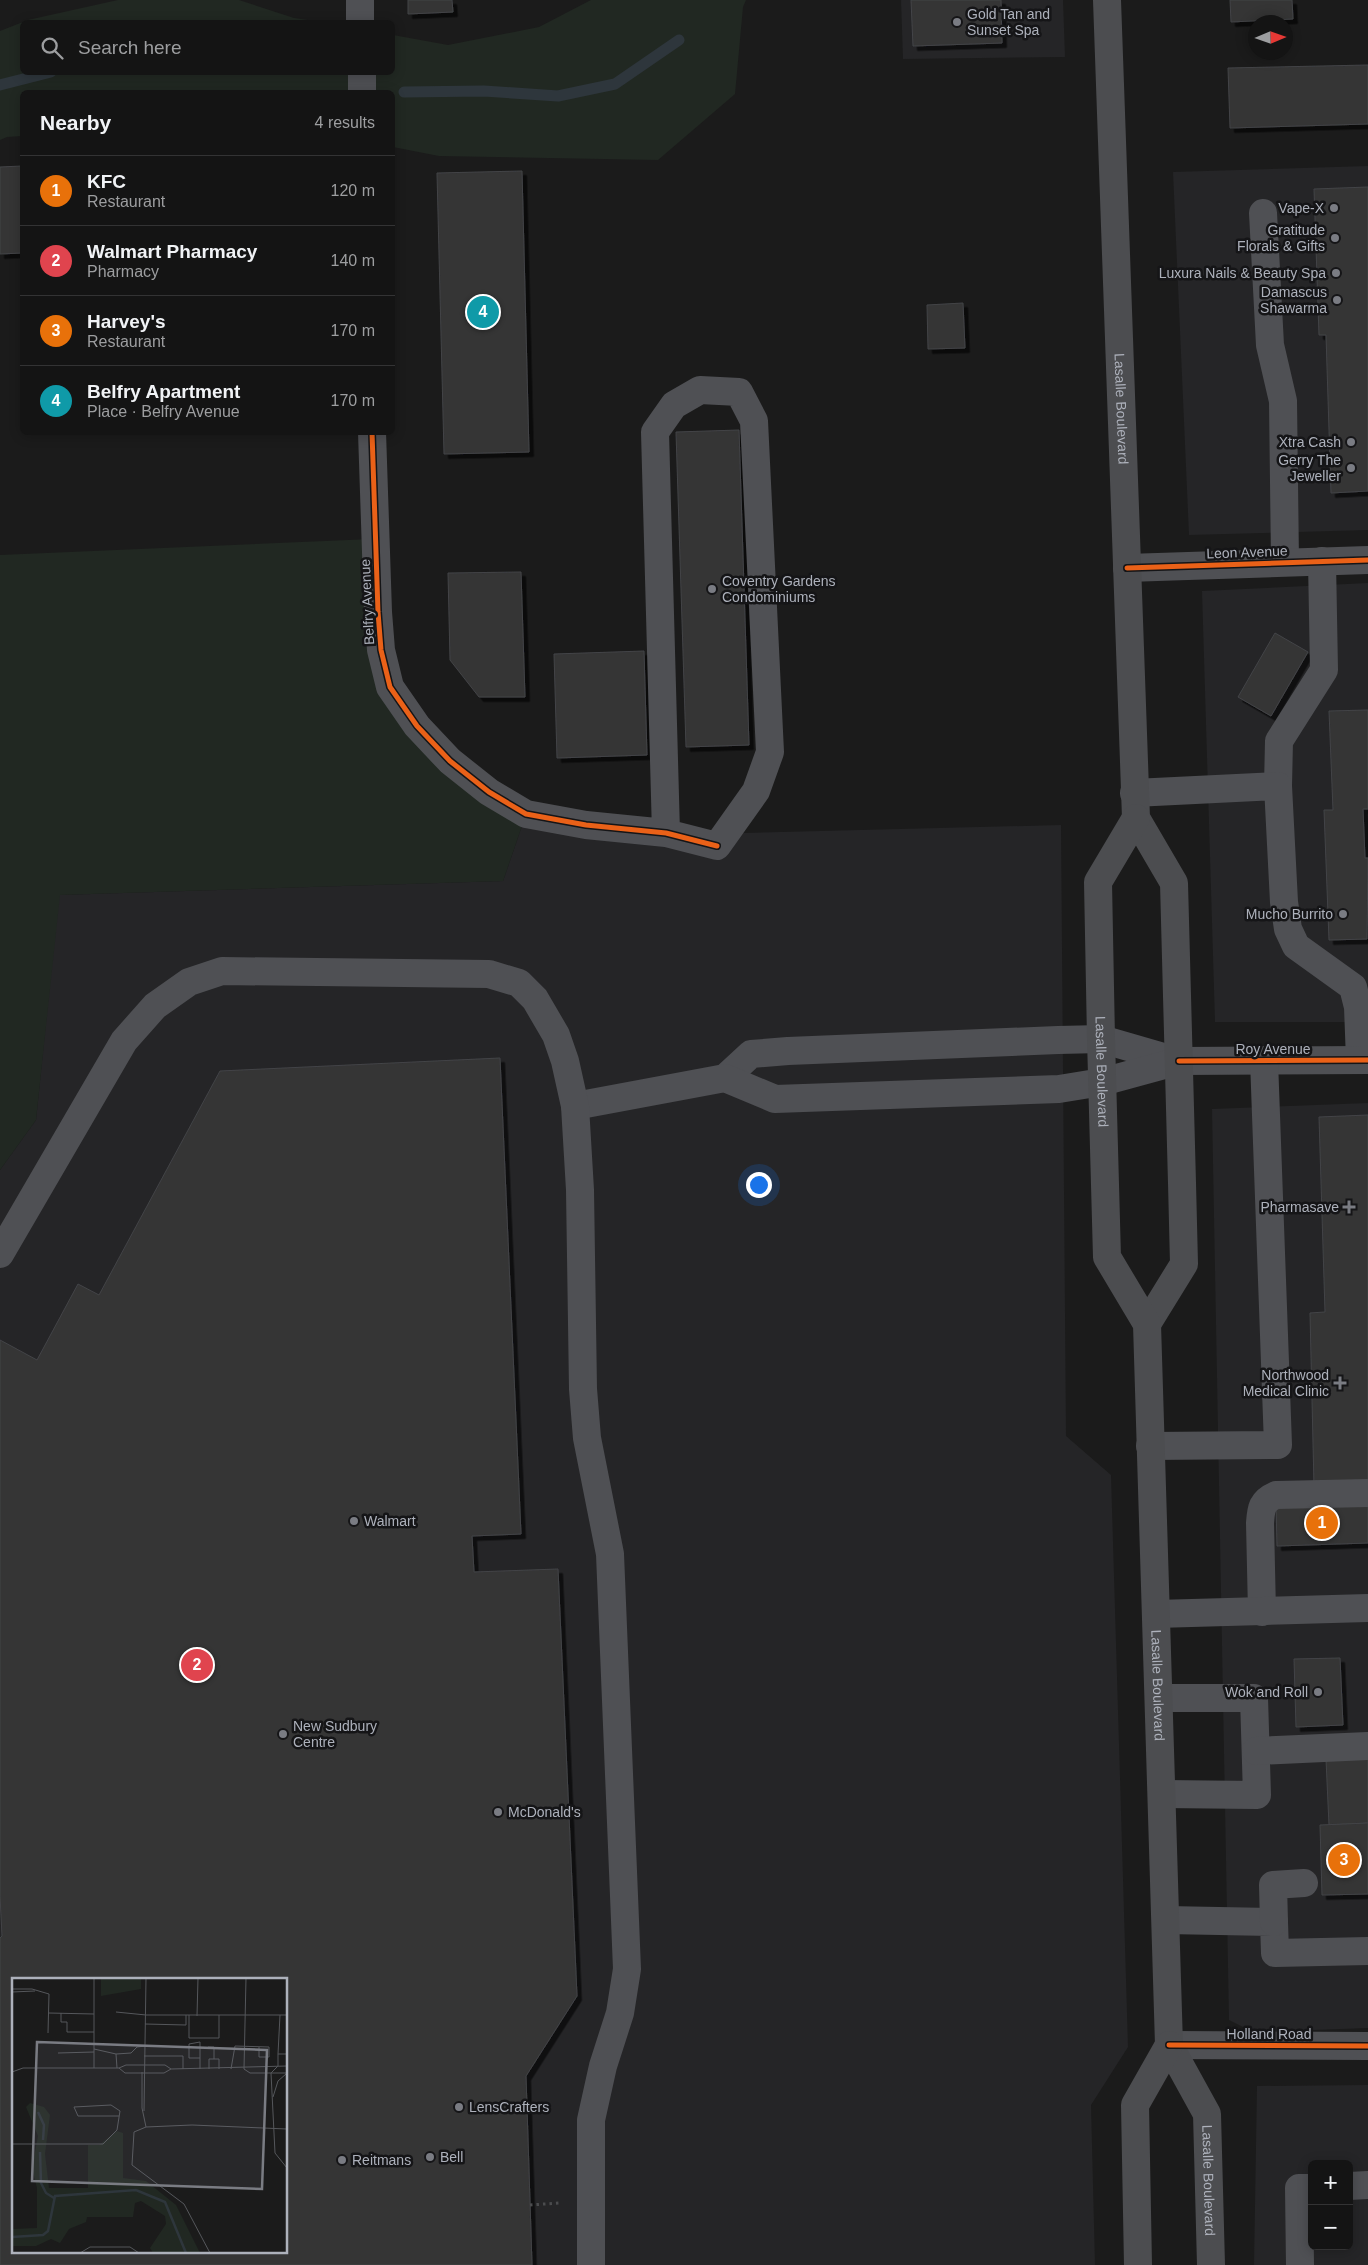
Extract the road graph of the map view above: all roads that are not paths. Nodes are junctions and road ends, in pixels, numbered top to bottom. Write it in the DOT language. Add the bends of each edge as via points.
graph roads {
  1 [pos="360,0"];
  2 [pos="1107,0"];
  3 [pos="360,20"];
  4 [pos="362,75"];
  5 [pos="362,90"];
  6 [pos="1263,213"];
  7 [pos="372,435"];
  8 [pos="1368,560"];
  9 [pos="1322,561"];
  10 [pos="1285,562"];
  11 [pos="1127,568"];
  12 [pos="1278,786"];
  13 [pos="1135,805"];
  14 [pos="666,833"];
  15 [pos="1101,1039"];
  16 [pos="1264,1060"];
  17 [pos="1364,1060"];
  18 [pos="1179,1061"];
  19 [pos="725,1078"];
  20 [pos="1102,1082"];
  21 [pos="575,1106"];
  22 [pos="0,1254"];
  23 [pos="1147,1324"];
  24 [pos="1150,1446"];
  25 [pos="1368,1493"];
  26 [pos="1368,1608"];
  27 [pos="1262,1612"];
  28 [pos="1156,1614"];
  29 [pos="1159,1698"];
  30 [pos="1368,1746"];
  31 [pos="1256,1751"];
  32 [pos="1162,1794"];
  33 [pos="1304,1883"];
  34 [pos="1166,1920"];
  35 [pos="1274,1922"];
  36 [pos="1368,1951"];
  37 [pos="1169,2045"];
  38 [pos="1368,2046"];
  39 [pos="1368,2185"];
  40 [pos="1353,2186"];
  41 [pos="1308,2188"];
  42 [pos="591,2265"];
  43 [pos="1138,2265"];
  44 [pos="1211,2265"];
  45 [pos="1300,2265"];
  1 -- 3 [label="street"];
  2 -- 11 [label="main road, Lasalle Boulevard"];
  4 -- 5 [label="street"];
  6 -- 10 [label="street" via="1270,345 1283,401"];
  7 -- 14 [label="street, Belfry Avenue" via="381,650 390,687 417,726 458,767 489,792 526,814 586,825"];
  8 -- 9 [label="street, Leon Avenue"];
  9 -- 10 [label="street, Leon Avenue"];
  9 -- 12 [label="street" via="1324,670 1279,741"];
  10 -- 11 [label="street, Leon Avenue"];
  11 -- 13 [label="main road, Lasalle Boulevard"];
  12 -- 13 [label="street"];
  12 -- 17 [label="street" via="1288,929 1296,946 1353,988"];
  13 -- 15 [label="main road, Lasalle Boulevard" via="1098,882"];
  13 -- 18 [label="main road, Lasalle Boulevard" via="1174,883"];
  14 -- 14 [label="street, Belfry Avenue" via="717,846 756,791 770,752 754,421 739,392 700,390 674,404 655,432"];
  15 -- 18 [label="street"];
  15 -- 19 [label="street" via="751,1054"];
  15 -- 20 [label="main road, Lasalle Boulevard"];
  16 -- 17 [label="street, Roy Avenue"];
  16 -- 18 [label="street, Roy Avenue"];
  16 -- 24 [label="street" via="1278,1445"];
  18 -- 20 [label="street"];
  18 -- 23 [label="main road, Lasalle Boulevard" via="1184,1264"];
  19 -- 20 [label="street" via="775,1099 1059,1089"];
  19 -- 21 [label="street"];
  20 -- 23 [label="main road, Lasalle Boulevard" via="1107,1257"];
  21 -- 22 [label="street" via="556,1035 535,999 519,983 489,974 222,971 189,982 162,1001 124,1041"];
  21 -- 42 [label="street" via="580,1190 583,1389 587,1438 610,1554 627,1969 620,2014 602,2066 591,2120"];
  23 -- 24 [label="main road, Lasalle Boulevard"];
  24 -- 28 [label="main road, Lasalle Boulevard"];
  25 -- 27 [label="street" via="1284,1494 1266,1499 1261,1508 1260,1523"];
  26 -- 27 [label="street"];
  27 -- 28 [label="street"];
  28 -- 29 [label="main road, Lasalle Boulevard"];
  29 -- 31 [label="street" via="1254,1698"];
  29 -- 32 [label="main road, Lasalle Boulevard"];
  30 -- 31 [label="street"];
  31 -- 32 [label="street" via="1257,1795"];
  32 -- 34 [label="main road, Lasalle Boulevard"];
  33 -- 35 [label="street" via="1272,1885"];
  34 -- 35 [label="street"];
  34 -- 37 [label="main road, Lasalle Boulevard"];
  35 -- 36 [label="street" via="1276,1953"];
  37 -- 38 [label="street, Holland Road"];
  37 -- 43 [label="main road" via="1135,2105"];
  37 -- 44 [label="main road, Lasalle Boulevard" via="1207,2114"];
  39 -- 40 [label="street"];
  41 -- 45 [label="street" via="1299,2188"];
}
